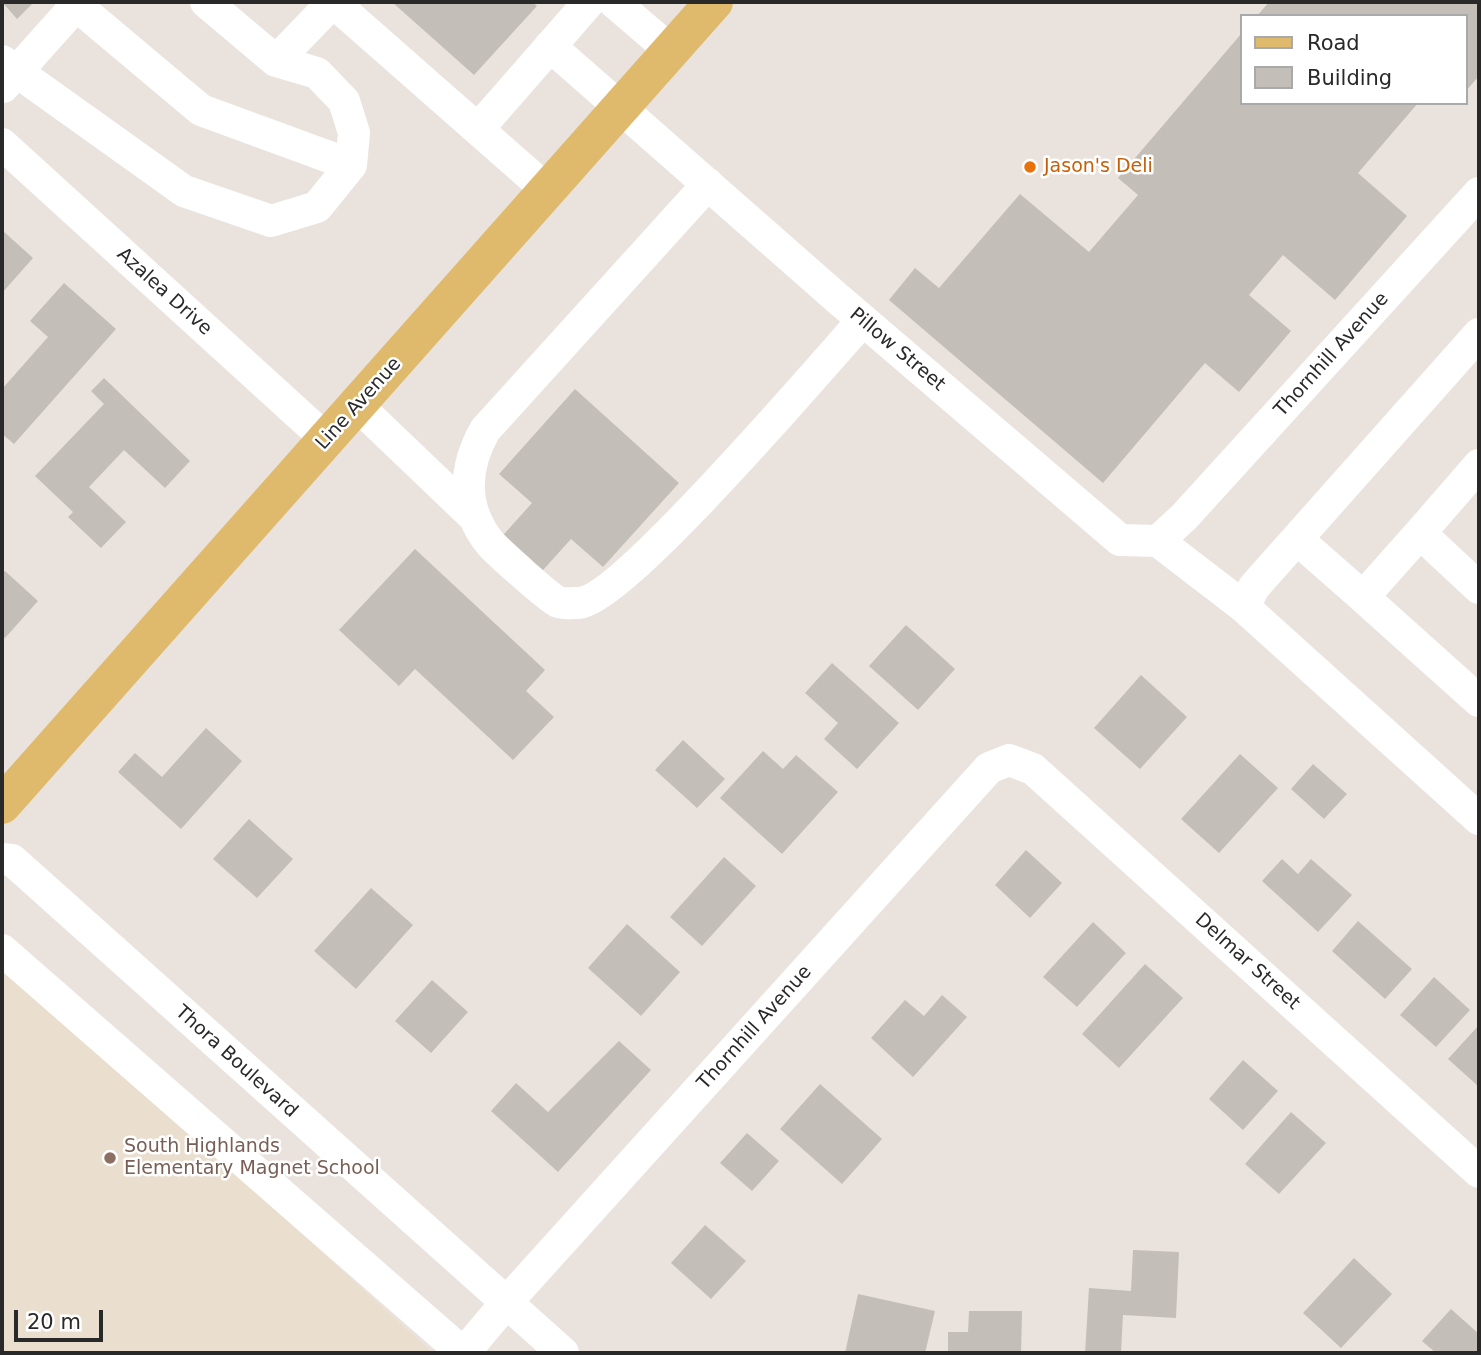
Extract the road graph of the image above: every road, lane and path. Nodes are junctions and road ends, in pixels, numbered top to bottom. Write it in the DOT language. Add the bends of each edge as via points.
graph roads {
  1 [pos="206,2"];
  2 [pos="333,2"];
  3 [pos="589,2"];
  4 [pos="614,2"];
  5 [pos="714,2"];
  6 [pos="78,3"];
  7 [pos="550,46"];
  8 [pos="671,51"];
  9 [pos="276,61"];
  10 [pos="6,74"];
  11 [pos="621,108"];
  12 [pos="478,129"];
  13 [pos="2,145"];
  14 [pos="351,165"];
  15 [pos="708,184"];
  16 [pos="548,191"];
  17 [pos="1479,193"];
  18 [pos="863,320"];
  19 [pos="1479,334"];
  20 [pos="357,405"];
  21 [pos="327,440"];
  22 [pos="1479,465"];
  23 [pos="471,514"];
  24 [pos="1419,533"];
  25 [pos="1297,539"];
  26 [pos="1158,541"];
  27 [pos="1479,588"];
  28 [pos="1363,597"];
  29 [pos="1244,607"];
  30 [pos="1479,701"];
  31 [pos="1010,760"];
  32 [pos="2,804"];
  33 [pos="1479,819"];
  34 [pos="2,859"];
  35 [pos="2,950"];
  36 [pos="1479,1172"];
  37 [pos="505,1304"];
  38 [pos="464,1353"];
  39 [pos="564,1353"];
  1 -- 9 [label="street"];
  2 -- 9 [label="street"];
  2 -- 12 [label="street"];
  3 -- 7 [label="street"];
  4 -- 8 [label="street"];
  5 -- 8 [label="main road, Line Avenue"];
  6 -- 10 [label="street"];
  6 -- 14 [label="street" via="201,110"];
  7 -- 11 [label="street, Pillow Street"];
  7 -- 12 [label="street"];
  8 -- 11 [label="main road, Line Avenue"];
  9 -- 14 [label="street" via="317,73 344,102 354,132"];
  10 -- 14 [label="street" via="184,191 271,221 317,207"];
  11 -- 15 [label="street, Pillow Street"];
  11 -- 16 [label="main road, Line Avenue"];
  12 -- 16 [label="street"];
  13 -- 21 [label="street, Azalea Drive"];
  15 -- 18 [label="street, Pillow Street"];
  15 -- 23 [label="street" via="485,430 472,465"];
  16 -- 20 [label="main road, Line Avenue"];
  17 -- 26 [label="street, Thornhill Avenue"];
  18 -- 23 [label="street" via="648,555 583,603 559,602 491,544"];
  18 -- 26 [label="street, Pillow Street" via="1120,540"];
  19 -- 25 [label="street"];
  20 -- 21 [label="main road, Line Avenue"];
  20 -- 23 [label="street"];
  21 -- 32 [label="main road, Line Avenue"];
  22 -- 24 [label="street"];
  24 -- 27 [label="street"];
  24 -- 28 [label="street"];
  25 -- 28 [label="street"];
  25 -- 29 [label="street" via="1254,587"];
  26 -- 29 [label="street"];
  28 -- 30 [label="street"];
  29 -- 33 [label="street"];
  31 -- 36 [label="street, Delmar Street" via="1033,769"];
  31 -- 37 [label="street, Thornhill Avenue" via="989,768"];
  34 -- 37 [label="street, Thora Boulevard" via="12,860"];
  35 -- 38 [label="street"];
  37 -- 38 [label="street, Thornhill Avenue"];
  37 -- 39 [label="street, Thora Boulevard"];
}
